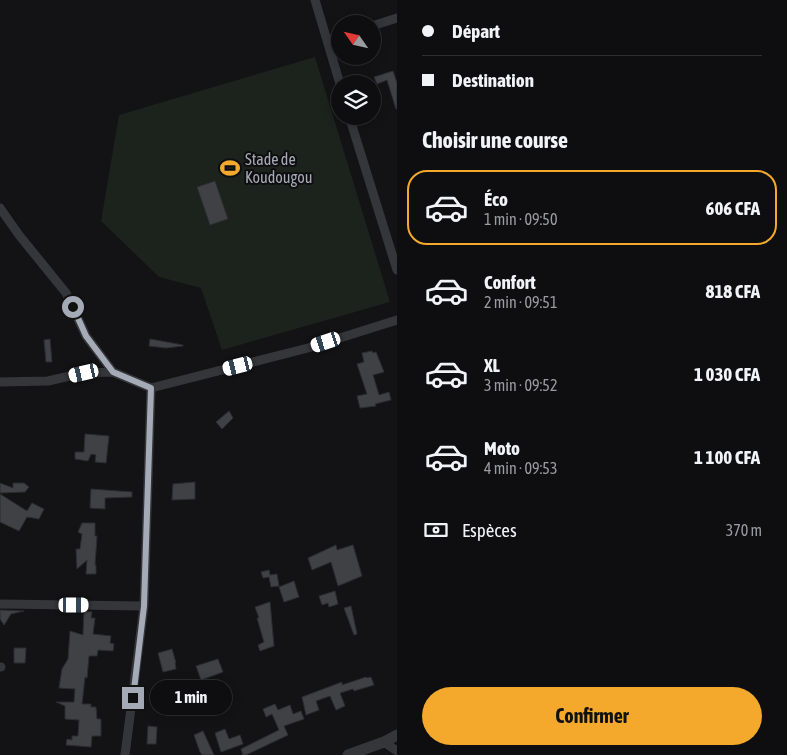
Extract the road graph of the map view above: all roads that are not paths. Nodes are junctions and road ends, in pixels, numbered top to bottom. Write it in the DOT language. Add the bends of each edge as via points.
graph roads {
  1 [pos="315,0"];
  2 [pos="397,18"];
  3 [pos="381,23"];
  4 [pos="331,39"];
  5 [pos="327,40"];
  6 [pos="337,75"];
  7 [pos="353,125"];
  8 [pos="0,208"];
  9 [pos="397,270"];
  10 [pos="397,320"];
  11 [pos="113,372"];
  12 [pos="0,382"];
  13 [pos="151,388"];
  14 [pos="0,604"];
  15 [pos="144,606"];
  16 [pos="397,735"];
  17 [pos="384,742"];
  18 [pos="397,751"];
  19 [pos="353,754"];
  20 [pos="125,755"];
  1 -- 5 [label="street"];
  2 -- 3 [label="street"];
  4 -- 5 [label="street"];
  5 -- 6 [label="street"];
  7 -- 9 [label="street"];
  8 -- 11 [label="street" via="66,293 86,336"];
  10 -- 13 [label="street" via="308,348"];
  11 -- 12 [label="street" via="84,373 48,381"];
  11 -- 13 [label="street"];
  13 -- 15 [label="street"];
  14 -- 15 [label="street"];
  15 -- 20 [label="street"];
  16 -- 17 [label="street"];
  17 -- 18 [label="street"];
  17 -- 19 [label="street"];
}
